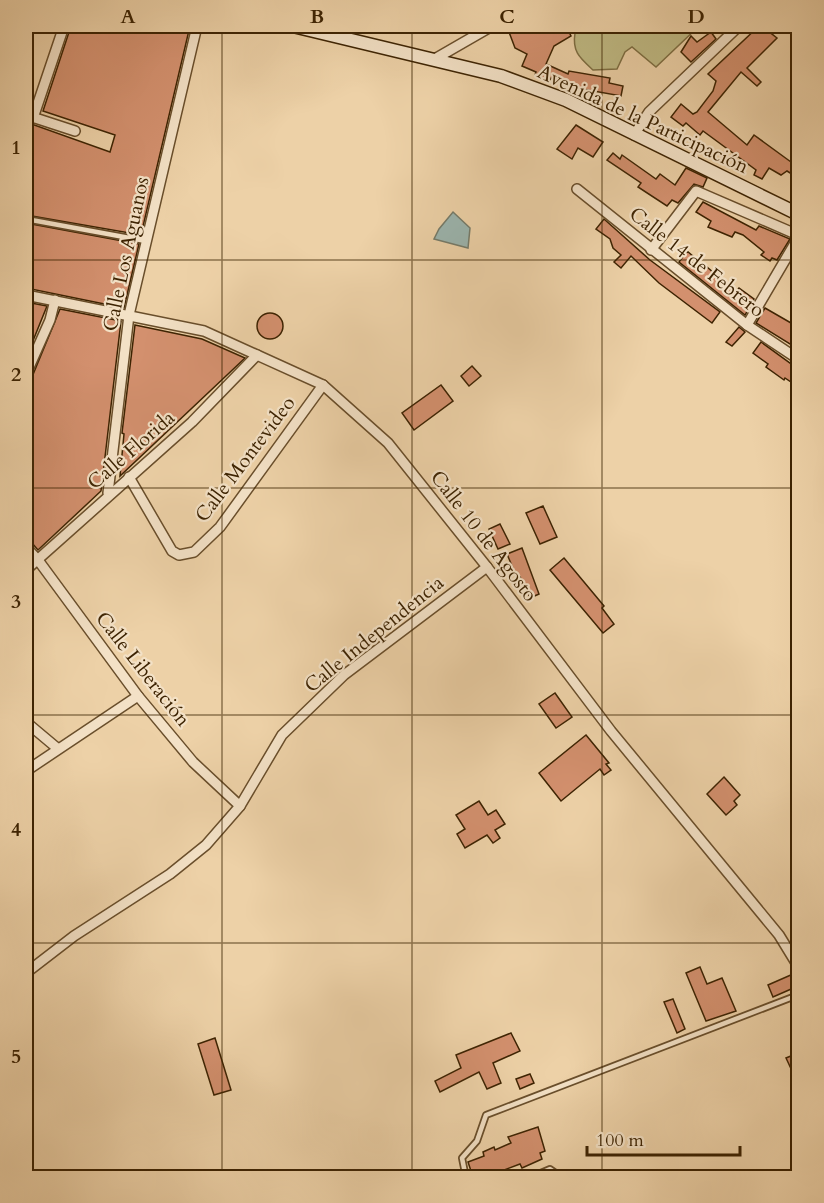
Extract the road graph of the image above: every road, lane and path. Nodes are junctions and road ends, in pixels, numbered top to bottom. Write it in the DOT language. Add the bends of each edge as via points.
graph roads {
  1 [pos="64,26"];
  2 [pos="197,26"];
  3 [pos="293,26"];
  4 [pos="492,26"];
  5 [pos="738,26"];
  6 [pos="331,30"];
  7 [pos="433,60"];
  8 [pos="29,116"];
  9 [pos="75,131"];
  10 [pos="634,135"];
  11 [pos="578,189"];
  12 [pos="798,214"];
  13 [pos="26,219"];
  14 [pos="798,237"];
  15 [pos="146,242"];
  16 [pos="651,250"];
  17 [pos="26,295"];
  18 [pos="55,300"];
  19 [pos="129,315"];
  20 [pos="747,325"];
  21 [pos="258,355"];
  22 [pos="798,359"];
  23 [pos="26,374"];
  24 [pos="322,385"];
  25 [pos="129,477"];
  26 [pos="108,494"];
  27 [pos="26,548"];
  28 [pos="38,560"];
  29 [pos="488,567"];
  30 [pos="26,570"];
  31 [pos="138,696"];
  32 [pos="26,723"];
  33 [pos="57,748"];
  34 [pos="26,771"];
  35 [pos="240,806"];
  36 [pos="26,954"];
  37 [pos="798,966"];
  38 [pos="28,971"];
  39 [pos="798,995"];
  40 [pos="466,1178"];
  41 [pos="529,1178"];
  42 [pos="563,1178"];
  1 -- 8 [label="street"];
  2 -- 15 [label="street, Calle Los Aguanos"];
  3 -- 6 [label="main road, Avenida de la Participación"];
  4 -- 7 [label="street"];
  5 -- 10 [label="street" via="649,112"];
  6 -- 7 [label="main road, Avenida de la Participación"];
  7 -- 10 [label="main road, Avenida de la Participación" via="501,76 566,100"];
  8 -- 9 [label="street"];
  10 -- 12 [label="main road, Avenida de la Participación"];
  11 -- 16 [label="street, Calle 14 de Febrero"];
  13 -- 15 [label="lane"];
  14 -- 16 [label="street" via="696,191"];
  14 -- 20 [label="street"];
  15 -- 19 [label="street, Calle Los Aguanos"];
  16 -- 20 [label="street, Calle 14 de Febrero"];
  17 -- 18 [label="street, Calle 10 de Agosto"];
  18 -- 19 [label="street, Calle 10 de Agosto"];
  18 -- 23 [label="street"];
  19 -- 21 [label="street, Calle 10 de Agosto" via="204,331"];
  19 -- 26 [label="street, Calle Los Aguanos"];
  20 -- 22 [label="street, Calle 14 de Febrero"];
  21 -- 24 [label="street, Calle 10 de Agosto"];
  21 -- 25 [label="street, Calle Florida" via="192,422"];
  24 -- 25 [label="street, Calle Montevideo" via="220,527 194,552 179,555 172,550"];
  24 -- 29 [label="street, Calle 10 de Agosto" via="388,443"];
  25 -- 26 [label="street, Calle Florida"];
  26 -- 28 [label="street, Calle Florida"];
  27 -- 28 [label="street, Calle Liberación"];
  28 -- 30 [label="street, Calle Florida"];
  28 -- 31 [label="street, Calle Liberación"];
  29 -- 35 [label="street, Calle Independencia" via="344,675 282,735"];
  29 -- 37 [label="street, Calle 10 de Agosto" via="611,731 778,935"];
  31 -- 33 [label="street"];
  31 -- 35 [label="street, Calle Liberación" via="194,762"];
  32 -- 33 [label="street"];
  33 -- 34 [label="street"];
  35 -- 38 [label="street, Calle Independencia" via="206,845 170,874"];
  36 -- 38 [label="lane"];
  39 -- 40 [label="lane" via="486,1115 477,1141 462,1158"];
  41 -- 42 [label="lane" via="550,1168"];
}
